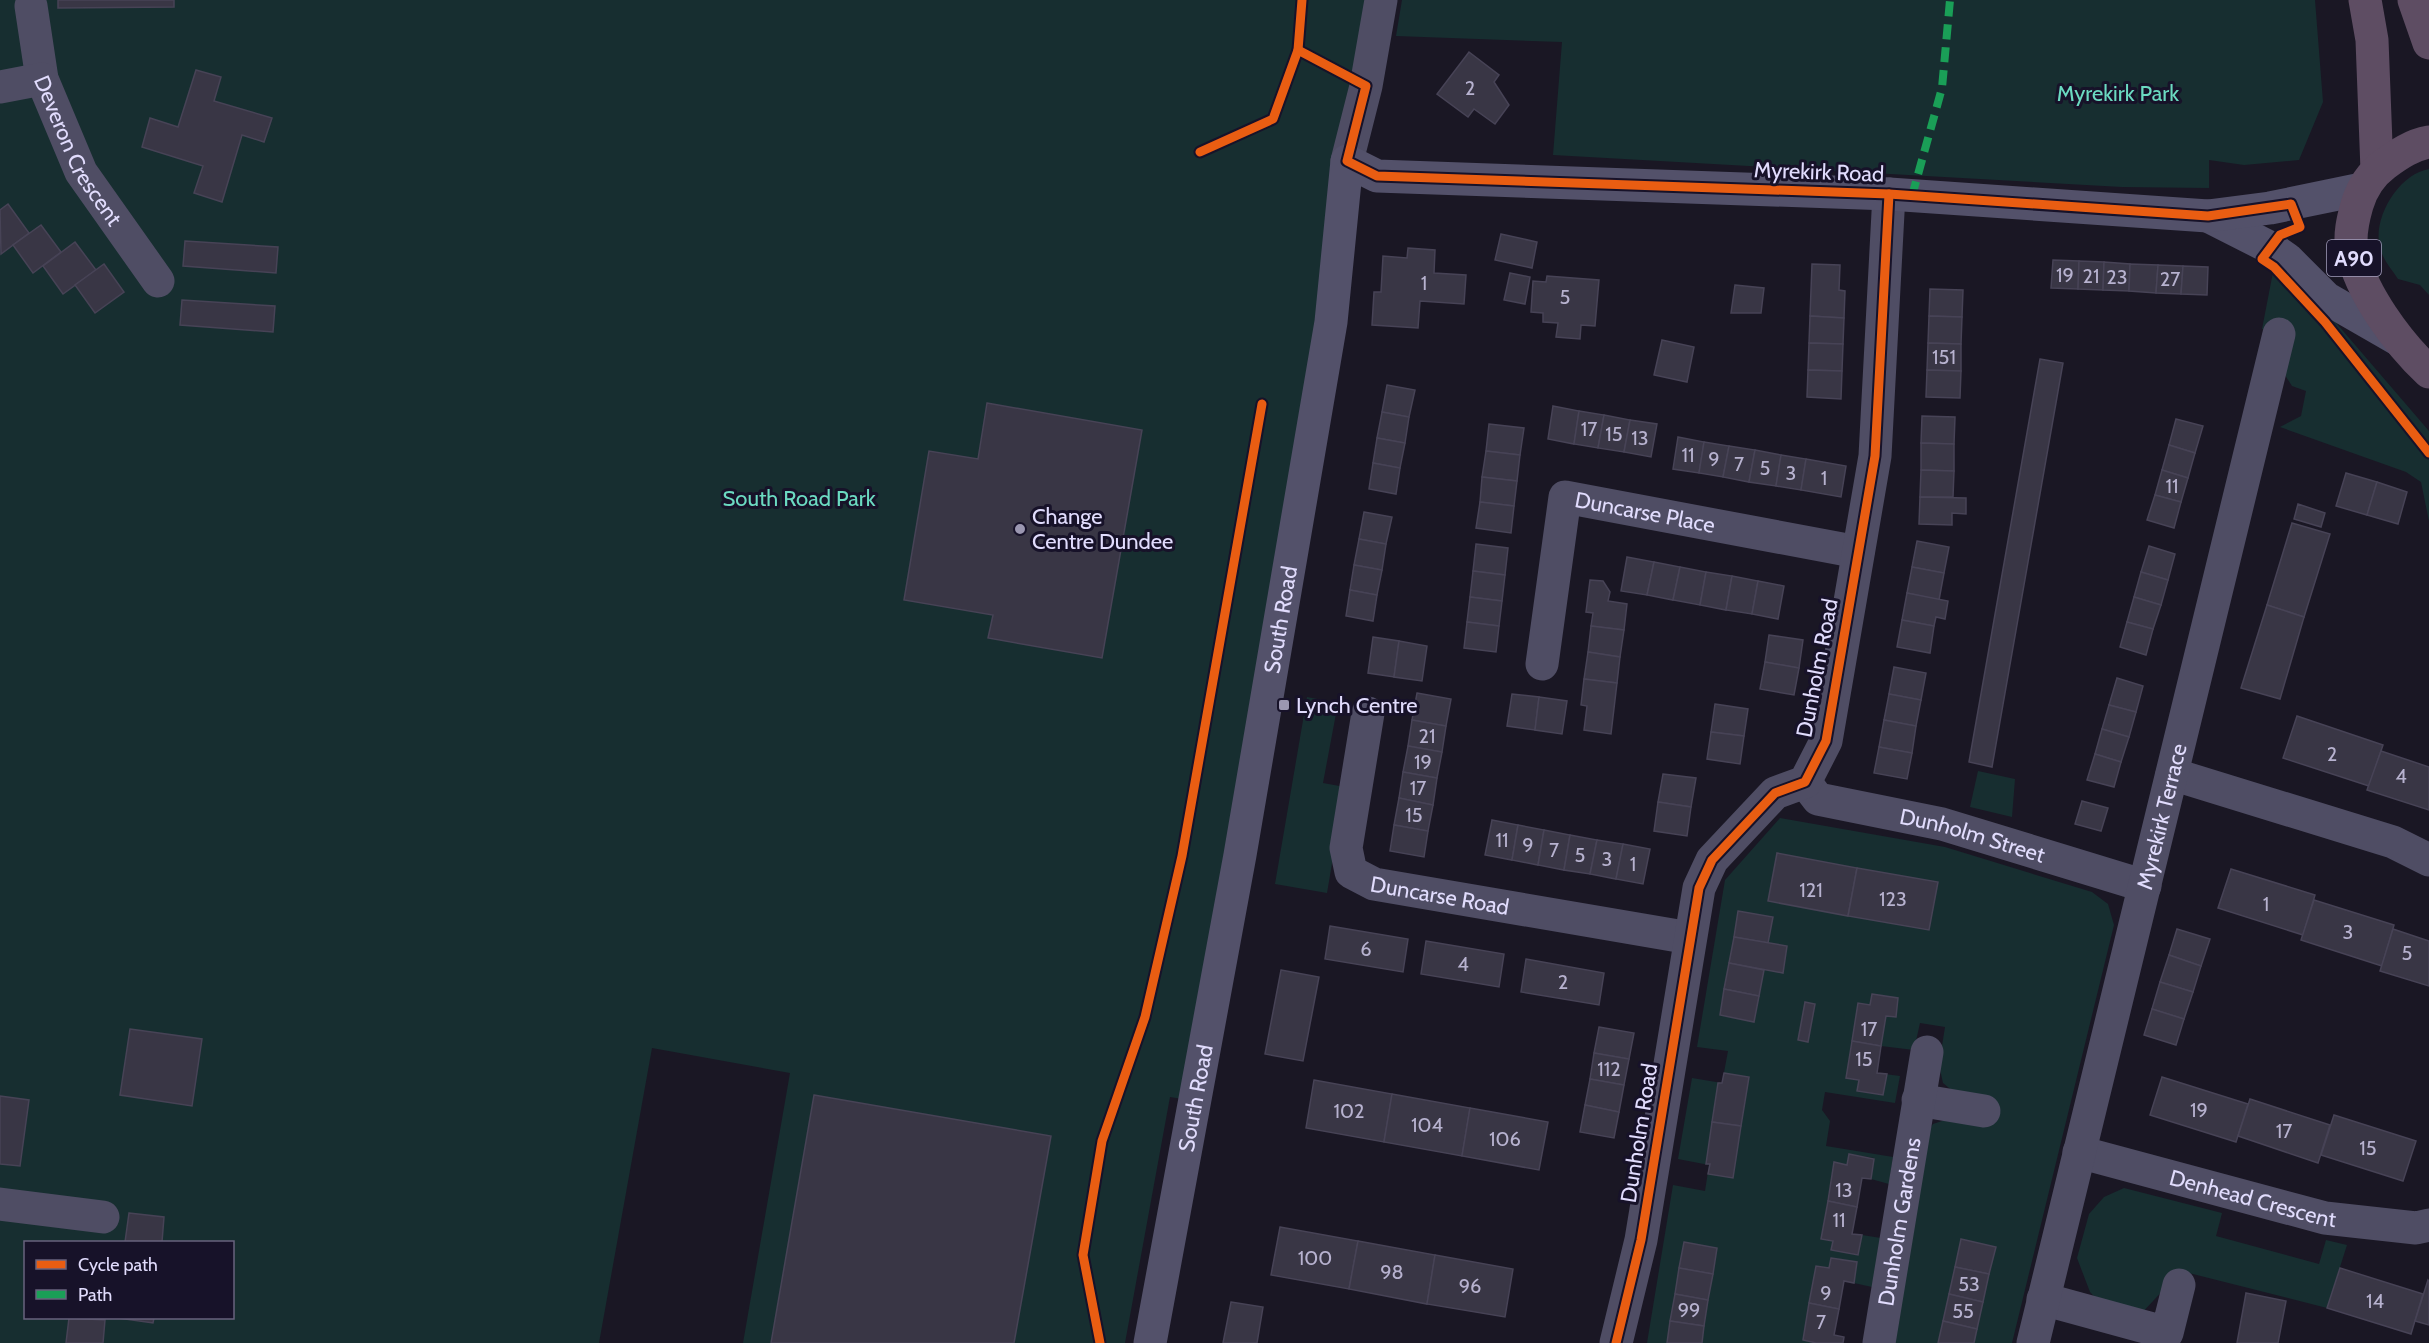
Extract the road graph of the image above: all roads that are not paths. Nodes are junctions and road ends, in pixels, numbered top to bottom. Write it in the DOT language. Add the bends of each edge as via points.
graph roads {
  1 [pos="1381,0"];
  2 [pos="2365,0"];
  3 [pos="2414,0"];
  4 [pos="31,6"];
  5 [pos="2429,43"];
  6 [pos="42,80"];
  7 [pos="0,87"];
  8 [pos="2429,142"];
  9 [pos="1347,161"];
  10 [pos="2369,180"];
  11 [pos="1889,194"];
  12 [pos="2208,216"];
  13 [pos="158,281"];
  14 [pos="2279,334"];
  15 [pos="2398,340"];
  16 [pos="2429,372"];
  17 [pos="1858,552"];
  18 [pos="1542,664"];
  19 [pos="1368,713"];
  20 [pos="2172,774"];
  21 [pos="1805,782"];
  22 [pos="2429,861"];
  23 [pos="2145,886"];
  24 [pos="1689,938"];
  25 [pos="1927,1052"];
  26 [pos="1918,1100"];
  27 [pos="1984,1111"];
  28 [pos="2079,1152"];
  29 [pos="0,1204"];
  30 [pos="103,1217"];
  31 [pos="2429,1225"];
  32 [pos="2180,1285"];
  33 [pos="2043,1299"];
  34 [pos="1150,1343"];
  35 [pos="1616,1343"];
  36 [pos="1879,1343"];
  37 [pos="2033,1343"];
  1 -- 9 [label="street, South Road"];
  2 -- 10 [label="highway, A90" via="2372,40"];
  3 -- 5 [label="highway"];
  4 -- 6 [label="street, Deveron Crescent"];
  6 -- 7 [label="street"];
  6 -- 13 [label="street, Deveron Crescent" via="81,172"];
  8 -- 10 [label="highway" via="2415,145"];
  9 -- 11 [label="street, Myrekirk Road" via="1377,176"];
  9 -- 34 [label="street, South Road" via="1327,344 1240,855"];
  10 -- 12 [label="street, Myrekirk Road" via="2270,208"];
  10 -- 15 [label="highway, A90" via="2352,223 2352,249 2360,277"];
  11 -- 12 [label="street, Myrekirk Road"];
  11 -- 17 [label="street, Dunholm Road" via="1875,456"];
  12 -- 15 [label="street, Myrekirk Road" via="2271,248 2326,298"];
  14 -- 20 [label="street, Myrekirk Terrace"];
  15 -- 16 [label="highway, A90"];
  17 -- 18 [label="street, Duncarse Place" via="1565,497"];
  17 -- 21 [label="street, Dunholm Road" via="1826,741"];
  19 -- 24 [label="street, Duncarse Road" via="1346,848 1351,872 1374,884"];
  20 -- 22 [label="street" via="2393,842"];
  20 -- 23 [label="street, Myrekirk Terrace"];
  21 -- 23 [label="street, Dunholm Street" via="1818,799 1942,824"];
  21 -- 24 [label="street, Dunholm Road" via="1775,793 1712,860 1699,888"];
  23 -- 28 [label="street, Myrekirk Terrace"];
  24 -- 35 [label="street, Dunholm Road" via="1641,1240"];
  25 -- 26 [label="street, Dunholm Gardens"];
  26 -- 27 [label="street"];
  26 -- 36 [label="street, Dunholm Gardens"];
  28 -- 31 [label="street, Denhead Crescent" via="2325,1218 2416,1228"];
  28 -- 33 [label="street, Myrekirk Terrace"];
  29 -- 30 [label="street"];
  32 -- 33 [label="street" via="2167,1333"];
  33 -- 37 [label="street, Myrekirk Terrace"];
}
